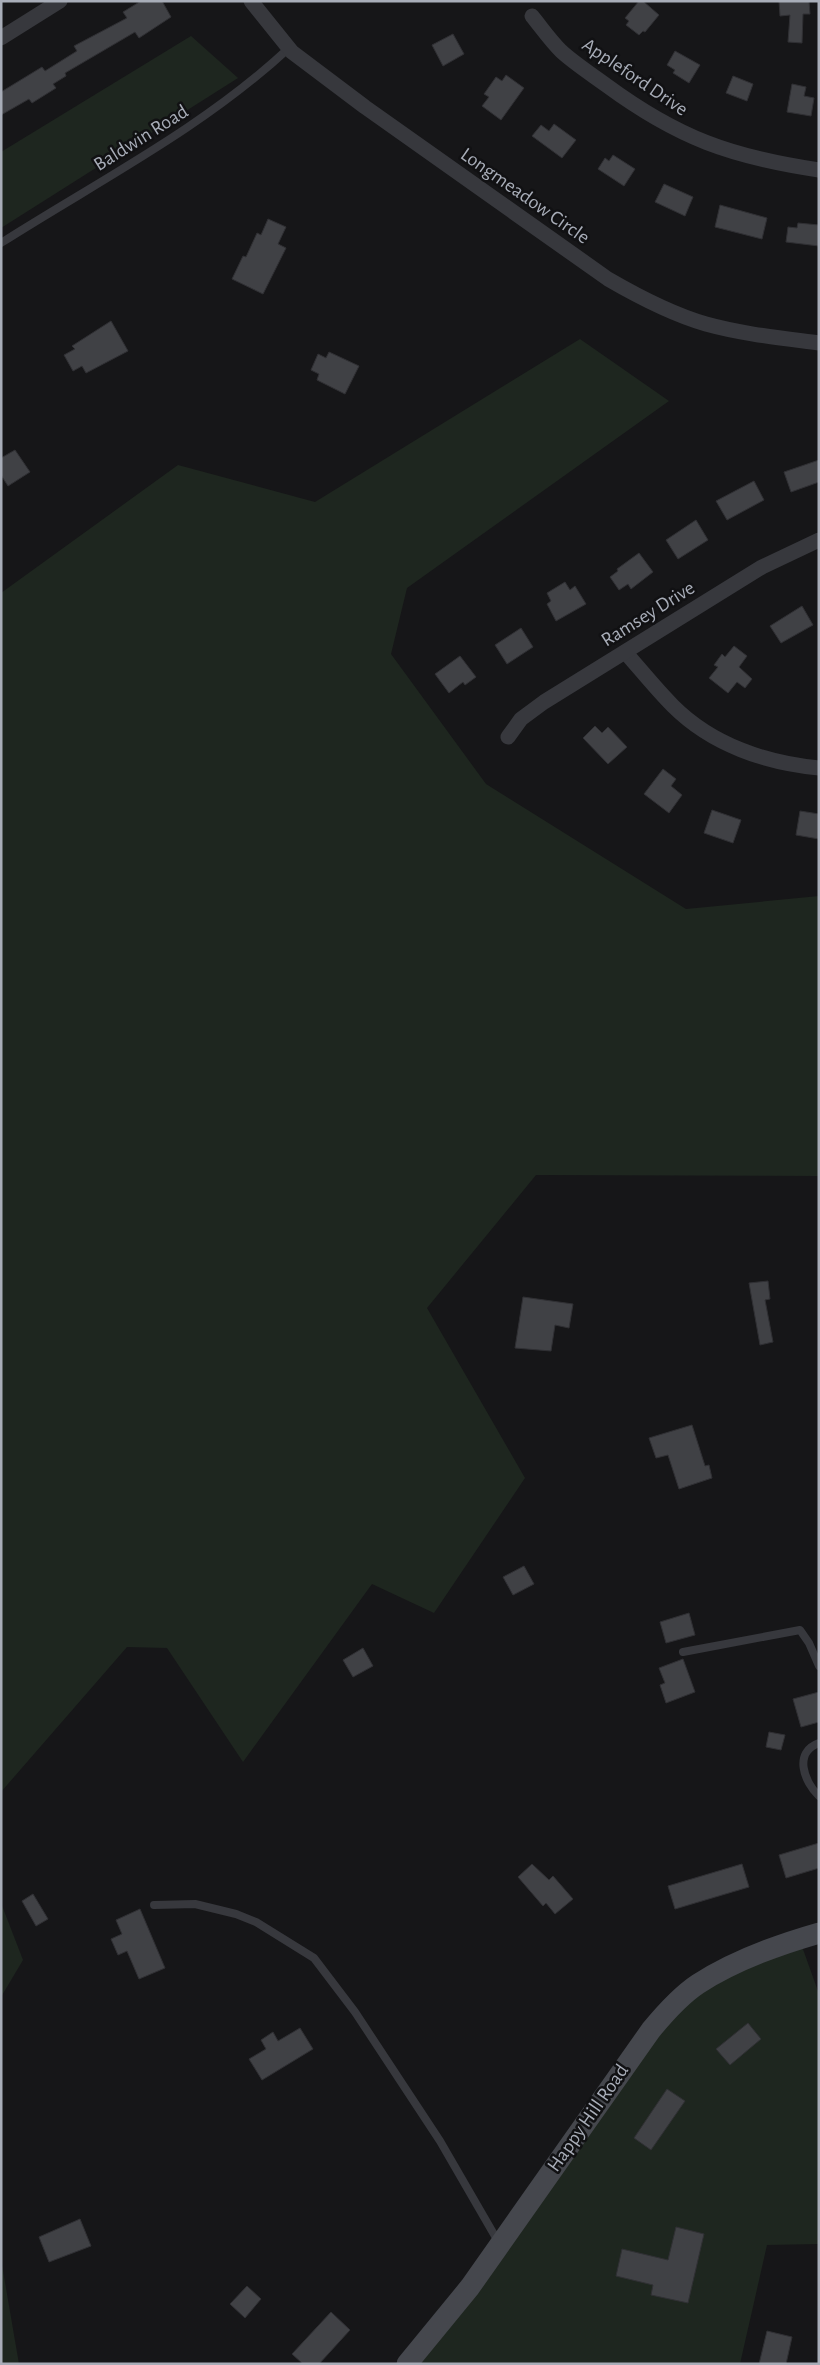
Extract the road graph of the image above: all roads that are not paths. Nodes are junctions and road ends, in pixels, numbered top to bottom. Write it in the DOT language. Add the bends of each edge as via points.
graph roads {
  1 [pos="60,1"];
  2 [pos="251,1"];
  3 [pos="38,7"];
  4 [pos="532,16"];
  5 [pos="1,38"];
  6 [pos="289,48"];
  7 [pos="819,170"];
  8 [pos="1,243"];
  9 [pos="819,343"];
  10 [pos="819,540"];
  11 [pos="625,652"];
  12 [pos="508,737"];
  13 [pos="819,768"];
  14 [pos="683,1652"];
  15 [pos="819,1666"];
  16 [pos="819,1743"];
  17 [pos="819,1796"];
  18 [pos="154,1905"];
  19 [pos="819,1932"];
  20 [pos="500,2245"];
  21 [pos="407,2364"];
  1 -- 3 [label="street"];
  2 -- 6 [label="street, Longmeadow Circle"];
  3 -- 5 [label="street"];
  4 -- 7 [label="street, Appleford Drive" via="562,52 670,128 736,153"];
  6 -- 8 [label="lane, Baldwin Road" via="246,86 185,131"];
  6 -- 9 [label="street, Longmeadow Circle" via="365,107 608,279 641,298 706,324"];
  10 -- 11 [label="street, Ramsey Drive" via="762,567"];
  11 -- 12 [label="street, Ramsey Drive" via="544,702 521,719"];
  11 -- 13 [label="street" via="673,706 707,732 765,758"];
  14 -- 15 [label="lane" via="800,1630"];
  16 -- 17 [label="lane" via="806,1752 803,1762 808,1784"];
  18 -- 20 [label="lane" via="194,1904 236,1914 256,1922 314,1958 355,2012 440,2141"];
  19 -- 20 [label="street, Happy Hill Road" via="775,1946 731,1966 697,1984 672,2006 651,2030"];
  20 -- 21 [label="street, Happy Hill Road"];
}
